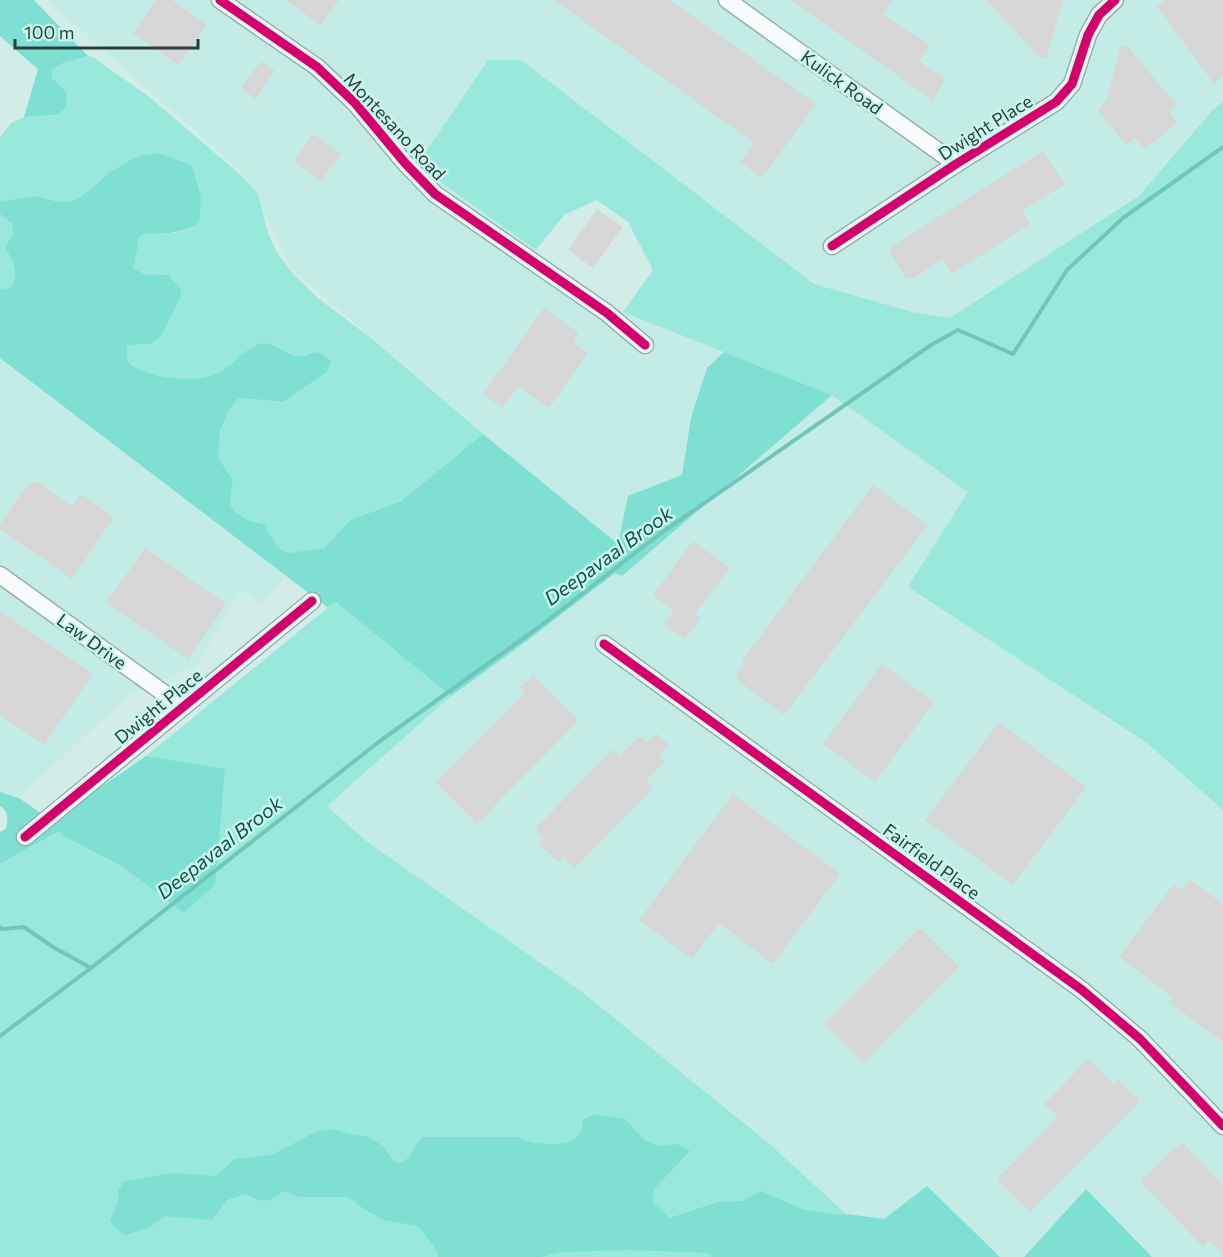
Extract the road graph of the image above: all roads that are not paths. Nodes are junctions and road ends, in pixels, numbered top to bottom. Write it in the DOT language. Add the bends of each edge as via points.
graph roads {
  1 [pos="220,0"];
  2 [pos="728,0"];
  3 [pos="1115,0"];
  4 [pos="956,164"];
  5 [pos="832,246"];
  6 [pos="645,345"];
  7 [pos="0,575"];
  8 [pos="312,601"];
  9 [pos="604,644"];
  10 [pos="183,706"];
  11 [pos="25,837"];
  12 [pos="1223,1126"];
  1 -- 6 [label="street, Montesano Road" via="317,67 356,103 435,194 607,313"];
  2 -- 4 [label="street, Kulick Road"];
  3 -- 4 [label="street, Dwight Place" via="1099,15 1072,84 1056,102"];
  4 -- 5 [label="street, Dwight Place"];
  7 -- 10 [label="street, Law Drive"];
  8 -- 10 [label="street, Dwight Place"];
  9 -- 12 [label="street, Fairfield Place" via="1082,990 1140,1039"];
  10 -- 11 [label="street, Dwight Place"];
}
